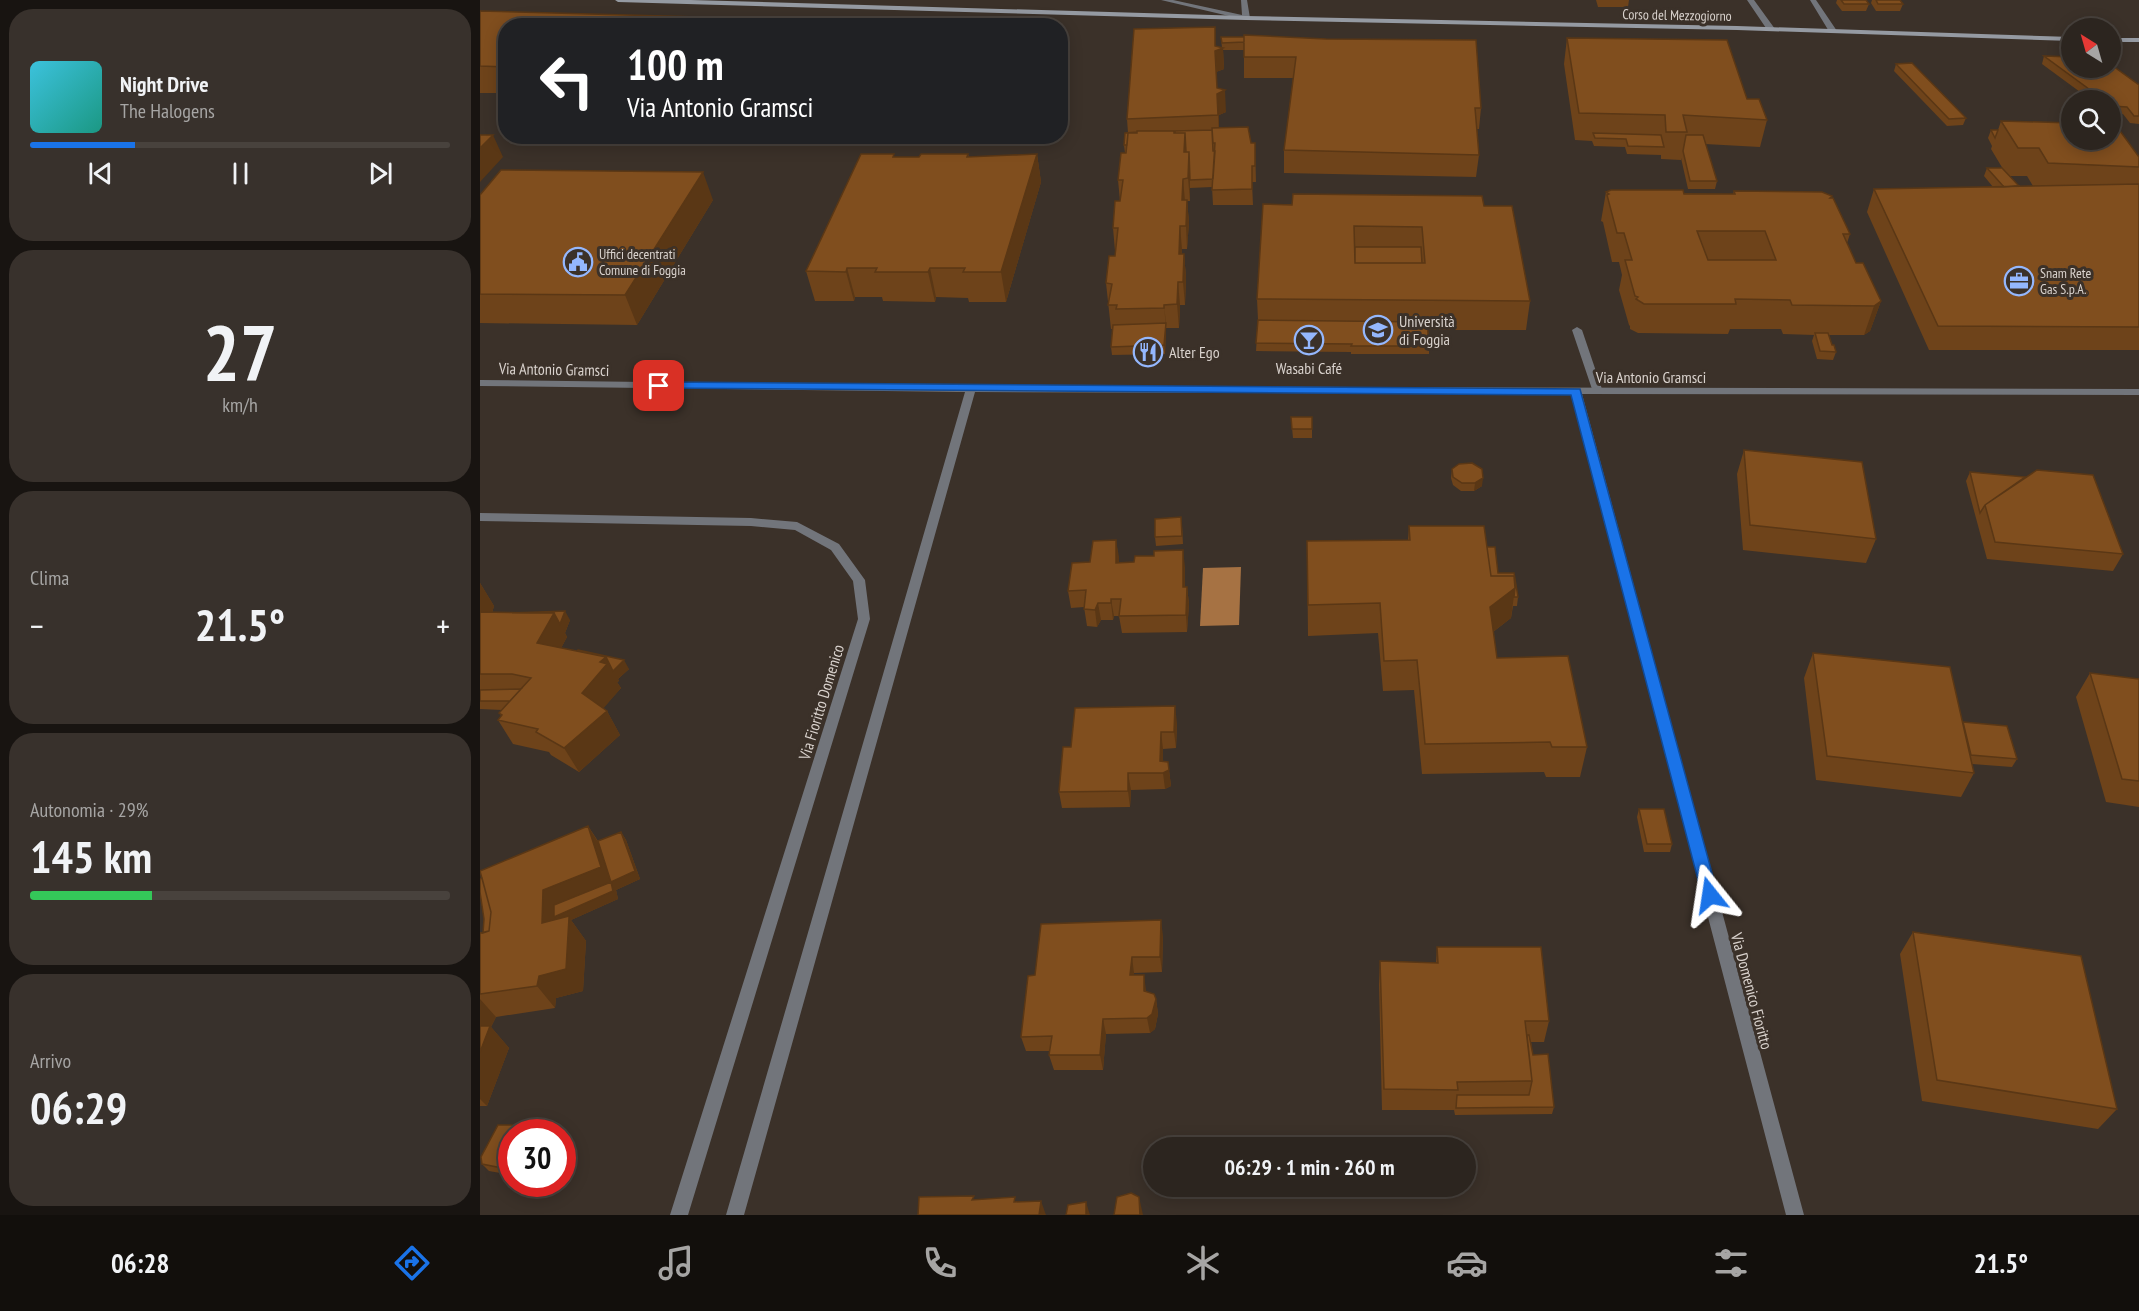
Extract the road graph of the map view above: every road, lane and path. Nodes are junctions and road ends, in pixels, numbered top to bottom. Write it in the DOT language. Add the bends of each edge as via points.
graph roads {
  1 [pos="618,0"];
  2 [pos="1164,0"];
  3 [pos="1244,0"];
  4 [pos="1749,0"];
  5 [pos="1813,0"];
  6 [pos="1246,18"];
  7 [pos="1771,29"];
  8 [pos="1833,31"];
  9 [pos="2061,39"];
  10 [pos="2121,40"];
  11 [pos="2139,40"];
  12 [pos="1577,330"];
  13 [pos="480,383"];
  14 [pos="971,389"];
  15 [pos="1576,392"];
  16 [pos="1598,392"];
  17 [pos="2139,392"];
  18 [pos="480,517"];
  19 [pos="679,1215"];
  20 [pos="735,1215"];
  21 [pos="1795,1215"];
  1 -- 6 [label="main road, Corso del Mezzogiorno"];
  2 -- 6 [label="street, Corso del Mezzogiorno"];
  3 -- 6 [label="street"];
  4 -- 7 [label="street"];
  5 -- 8 [label="street"];
  6 -- 7 [label="main road, Corso del Mezzogiorno"];
  7 -- 8 [label="main road, Corso del Mezzogiorno"];
  8 -- 9 [label="main road, Corso del Mezzogiorno"];
  10 -- 11 [label="main road"];
  12 -- 16 [label="street"];
  13 -- 14 [label="street, Via Antonio Gramsci"];
  14 -- 15 [label="street, Via Antonio Gramsci"];
  14 -- 20 [label="street"];
  15 -- 16 [label="street, Via Antonio Gramsci"];
  15 -- 21 [label="street, Via Domenico Fioritto"];
  16 -- 17 [label="street, Via Antonio Gramsci"];
  18 -- 19 [label="street, Via Fioritto Domenico" via="797,526 835,548 859,580 864,619"];
}
